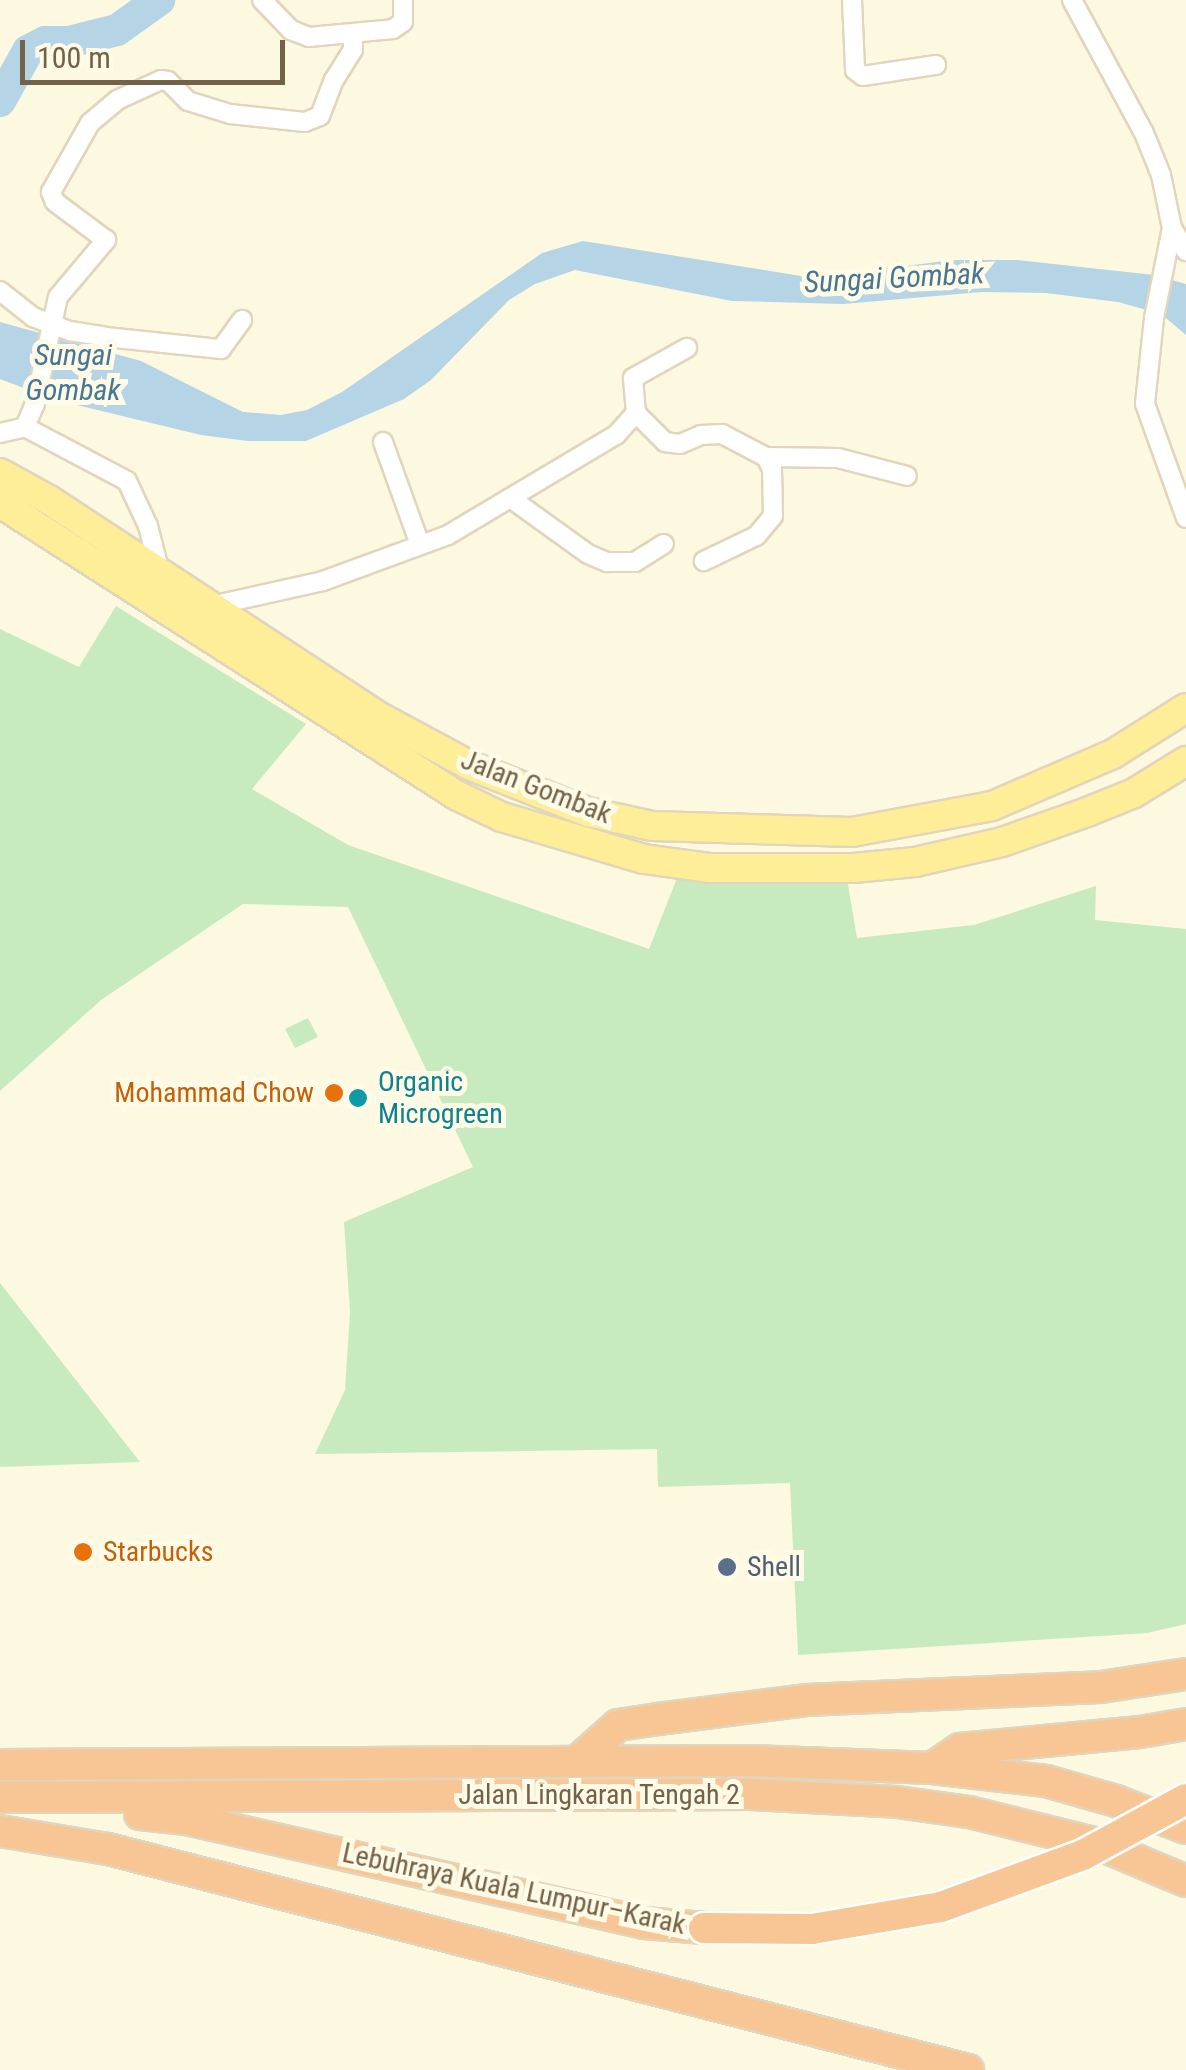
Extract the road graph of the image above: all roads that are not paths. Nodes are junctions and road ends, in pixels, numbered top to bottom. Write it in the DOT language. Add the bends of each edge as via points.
graph roads {
  1 [pos="262,0"];
  2 [pos="404,0"];
  3 [pos="852,0"];
  4 [pos="1072,0"];
  5 [pos="353,35"];
  6 [pos="936,66"];
  7 [pos="1172,228"];
  8 [pos="1186,251"];
  9 [pos="0,291"];
  10 [pos="242,320"];
  11 [pos="51,326"];
  12 [pos="687,348"];
  13 [pos="636,414"];
  14 [pos="25,427"];
  15 [pos="0,432"];
  16 [pos="383,442"];
  17 [pos="766,457"];
  18 [pos="0,473"];
  19 [pos="907,476"];
  20 [pos="513,500"];
  21 [pos="0,503"];
  22 [pos="1186,518"];
  23 [pos="664,544"];
  24 [pos="420,546"];
  25 [pos="704,561"];
  26 [pos="160,573"];
  27 [pos="211,606"];
  28 [pos="1186,708"];
  29 [pos="1186,760"];
  30 [pos="1186,1674"];
  31 [pos="1186,1724"];
  32 [pos="579,1760"];
  33 [pos="0,1765"];
  34 [pos="932,1768"];
  35 [pos="0,1798"];
  36 [pos="1186,1798"];
  37 [pos="1186,1828"];
  38 [pos="0,1831"];
  39 [pos="1186,1881"];
  40 [pos="968,2070"];
  1 -- 5 [label="street" via="291,30 309,37"];
  2 -- 5 [label="street" via="402,22 393,29"];
  3 -- 6 [label="street" via="855,70 863,76"];
  4 -- 7 [label="street" via="1144,133"];
  5 -- 11 [label="street" via="353,50 320,116 306,122 188,102 161,80 117,100 90,123 51,192 106,240 58,297"];
  7 -- 8 [label="street"];
  7 -- 22 [label="street" via="1145,404"];
  9 -- 11 [label="street"];
  10 -- 11 [label="street" via="221,349"];
  11 -- 14 [label="street"];
  12 -- 13 [label="street" via="633,378"];
  13 -- 17 [label="street" via="664,442 722,434"];
  13 -- 20 [label="street" via="616,435"];
  14 -- 15 [label="street"];
  14 -- 26 [label="street" via="127,481"];
  16 -- 24 [label="street"];
  17 -- 19 [label="street" via="838,458"];
  17 -- 25 [label="street" via="773,516 756,536"];
  18 -- 26 [label="main road, Jalan Gombak"];
  20 -- 23 [label="street" via="607,562 635,562"];
  20 -- 24 [label="street"];
  21 -- 29 [label="main road, Jalan Gombak" via="456,795 521,824 644,858 710,868 915,862 1002,842 1087,812 1134,793"];
  24 -- 27 [label="street" via="323,582"];
  26 -- 27 [label="main road, Jalan Gombak"];
  27 -- 28 [label="main road, Jalan Gombak" via="378,716 471,766 588,812 653,826 852,832 992,806 1113,754"];
  30 -- 32 [label="highway" via="1101,1686 806,1700 658,1718 618,1725"];
  31 -- 34 [label="highway" via="960,1750"];
  32 -- 33 [label="highway, Jalan Lingkaran Tengah 2"];
  32 -- 34 [label="highway, Jalan Lingkaran Tengah 2"];
  34 -- 37 [label="highway, Jalan Lingkaran Tengah 2" via="1046,1781"];
  35 -- 36 [label="highway, Lebuhraya Kuala Lumpur–Karak, bridge" via="186,1818 644,1923 812,1930 941,1906 1084,1855"];
  35 -- 39 [label="highway, Jalan Lingkaran Tengah 2" via="751,1794 862,1800 969,1812 1098,1844"];
  38 -- 40 [label="highway" via="126,1854"];
}
